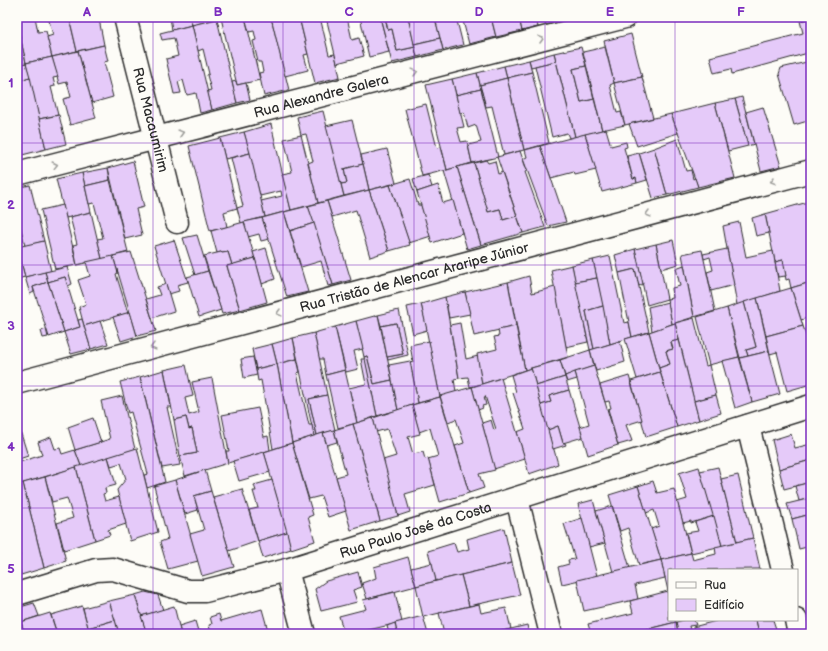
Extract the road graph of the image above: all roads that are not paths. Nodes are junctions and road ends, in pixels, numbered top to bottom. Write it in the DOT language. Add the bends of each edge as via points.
graph roads {
  1 [pos="125,17"];
  2 [pos="625,17"];
  3 [pos="156,139"];
  4 [pos="811,171"];
  5 [pos="17,174"];
  6 [pos="177,222"];
  7 [pos="17,383"];
  8 [pos="811,406"];
  9 [pos="748,426"];
  10 [pos="517,499"];
  11 [pos="783,569"];
  12 [pos="287,570"];
  13 [pos="17,594"];
  14 [pos="796,621"];
  15 [pos="304,634"];
  16 [pos="551,634"];
  17 [pos="799,634"];
  1 -- 3 [label="street, Rua Macaumirim"];
  3 -- 2 [label="street, Rua Alexandre Galera, one-way"];
  5 -- 3 [label="street, Rua Alexandre Galera, one-way"];
  3 -- 6 [label="street, Rua Macaumirim"];
  4 -- 7 [label="street, Rua Tristão de Alencar Araripe Júnior, one-way"];
  8 -- 9 [label="street, Rua Paulo José da Costa"];
  9 -- 10 [label="street, Rua Paulo José da Costa"];
  9 -- 11 [label="street"];
  10 -- 12 [label="street, Rua Paulo José da Costa"];
  10 -- 16 [label="street"];
  12 -- 13 [label="street, Rua Paulo José da Costa" via="205,591 188,591 113,569 96,570"];
  12 -- 15 [label="street"];
  14 -- 17 [label="street"];
}
